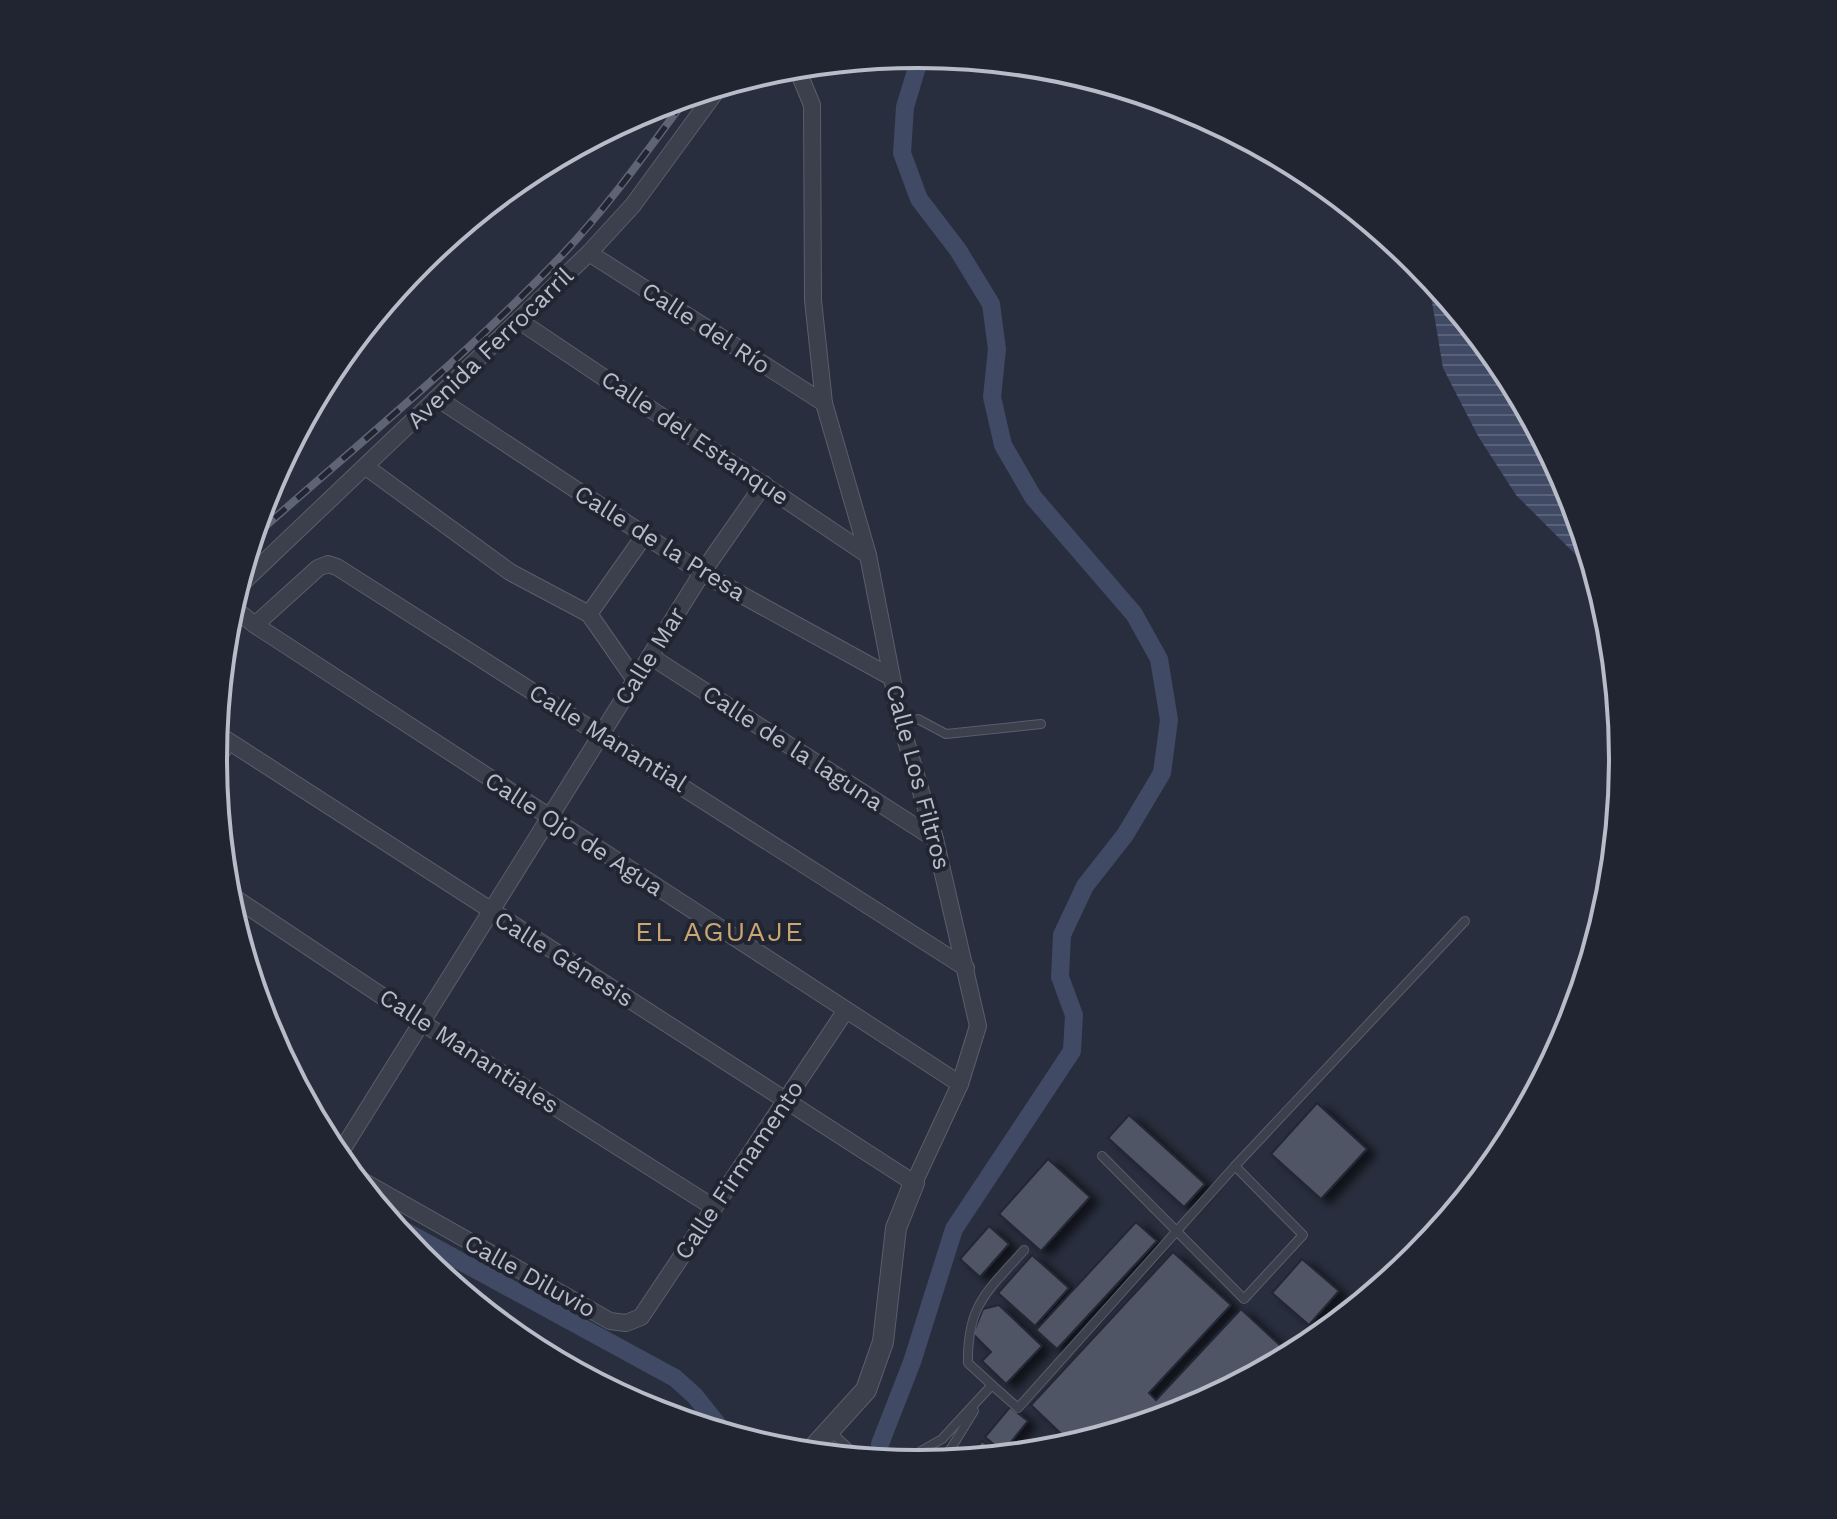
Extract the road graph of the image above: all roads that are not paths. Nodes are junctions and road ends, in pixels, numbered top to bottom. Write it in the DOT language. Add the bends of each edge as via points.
graph roads {
  1 [pos="801,78"];
  2 [pos="709,101"];
  3 [pos="589,253"];
  4 [pos="521,322"];
  5 [pos="437,398"];
  6 [pos="824,403"];
  7 [pos="366,467"];
  8 [pos="764,484"];
  9 [pos="644,536"];
  10 [pos="868,555"];
  11 [pos="254,573"];
  12 [pos="702,573"];
  13 [pos="589,614"];
  14 [pos="242,615"];
  15 [pos="255,625"];
  16 [pos="650,656"];
  17 [pos="891,677"];
  18 [pos="635,680"];
  19 [pos="901,724"];
  20 [pos="1041,724"];
  21 [pos="602,733"];
  22 [pos="227,741"];
  23 [pos="549,818"];
  24 [pos="935,839"];
  25 [pos="242,903"];
  26 [pos="490,912"];
  27 [pos="1465,921"];
  28 [pos="966,968"];
  29 [pos="846,1010"];
  30 [pos="421,1022"];
  31 [pos="960,1084"];
  32 [pos="785,1100"];
  33 [pos="345,1145"];
  34 [pos="1102,1156"];
  35 [pos="1235,1166"];
  36 [pos="914,1183"];
  37 [pos="378,1190"];
  38 [pos="713,1207"];
  39 [pos="1179,1231"];
  40 [pos="1024,1250"];
  41 [pos="626,1323"];
  42 [pos="992,1385"];
  43 [pos="983,1396"];
  44 [pos="830,1431"];
  45 [pos="818,1443"];
  46 [pos="847,1447"];
  47 [pos="950,1450"];
  48 [pos="921,1451"];
  1 -- 6 [label="street, Calle Los Filtros" via="812,105 813,300"];
  2 -- 3 [label="street, Avenida Ferrocarril" via="633,205"];
  3 -- 4 [label="street, Avenida Ferrocarril"];
  3 -- 6 [label="street, Calle del Río"];
  4 -- 5 [label="street, Avenida Ferrocarril"];
  4 -- 8 [label="street, Calle del Estanque"];
  5 -- 7 [label="street, Avenida Ferrocarril"];
  5 -- 9 [label="street, Calle de la Presa"];
  6 -- 10 [label="street, Calle Los Filtros"];
  7 -- 11 [label="street, Avenida Ferrocarril"];
  7 -- 13 [label="street" via="510,572"];
  8 -- 10 [label="street, Calle del Estanque"];
  8 -- 12 [label="street, Calle Mar"];
  9 -- 12 [label="street, Calle de la Presa"];
  9 -- 13 [label="street"];
  10 -- 17 [label="street, Calle Los Filtros"];
  12 -- 16 [label="street, Calle Mar"];
  12 -- 17 [label="street, Calle de la Presa"];
  13 -- 18 [label="street"];
  14 -- 15 [label="street, Calle Ojo de Agua"];
  15 -- 21 [label="street, Calle Manantial" via="328,564"];
  15 -- 23 [label="street, Calle Ojo de Agua"];
  16 -- 18 [label="street, Calle Mar"];
  16 -- 24 [label="street, Calle de la laguna"];
  17 -- 19 [label="street, Calle Los Filtros"];
  18 -- 21 [label="street, Calle Mar"];
  19 -- 20 [label="lane" via="918,719 946,734"];
  19 -- 24 [label="street, Calle Los Filtros"];
  21 -- 23 [label="street, Calle Mar"];
  21 -- 28 [label="street, Calle Manantial"];
  22 -- 26 [label="street, Calle Génesis"];
  23 -- 26 [label="street, Calle Mar"];
  23 -- 29 [label="street, Calle Ojo de Agua"];
  24 -- 28 [label="street, Calle Los Filtros"];
  25 -- 30 [label="street, Calle Manantiales"];
  26 -- 30 [label="street, Calle Mar"];
  26 -- 32 [label="street, Calle Génesis"];
  27 -- 35 [label="lane"];
  28 -- 31 [label="street, Calle Los Filtros" via="978,1026"];
  29 -- 31 [label="street, Calle Ojo de Agua"];
  29 -- 32 [label="street, Calle Firmamento"];
  30 -- 33 [label="street, Calle Mar"];
  30 -- 38 [label="street, Calle Manantiales"];
  31 -- 36 [label="street, Calle Los Filtros"];
  32 -- 36 [label="street, Calle Génesis"];
  32 -- 38 [label="street, Calle Firmamento"];
  34 -- 39 [label="lane"];
  35 -- 39 [label="lane"];
  35 -- 39 [label="lane" via="1303,1235 1244,1299"];
  36 -- 44 [label="street, Calle Los Filtros" via="896,1228 883,1342 866,1390"];
  37 -- 41 [label="street, Calle Diluvio" via="610,1321"];
  38 -- 41 [label="street, Calle Firmamento" via="641,1317"];
  39 -- 42 [label="lane" via="1018,1408"];
  40 -- 42 [label="lane" via="979,1301 967,1331 968,1363"];
  42 -- 43 [label="lane"];
  43 -- 47 [label="lane"];
  43 -- 48 [label="lane" via="942,1439"];
  44 -- 45 [label="street, Calle Los Filtros"];
  44 -- 46 [label="lane"];
}
